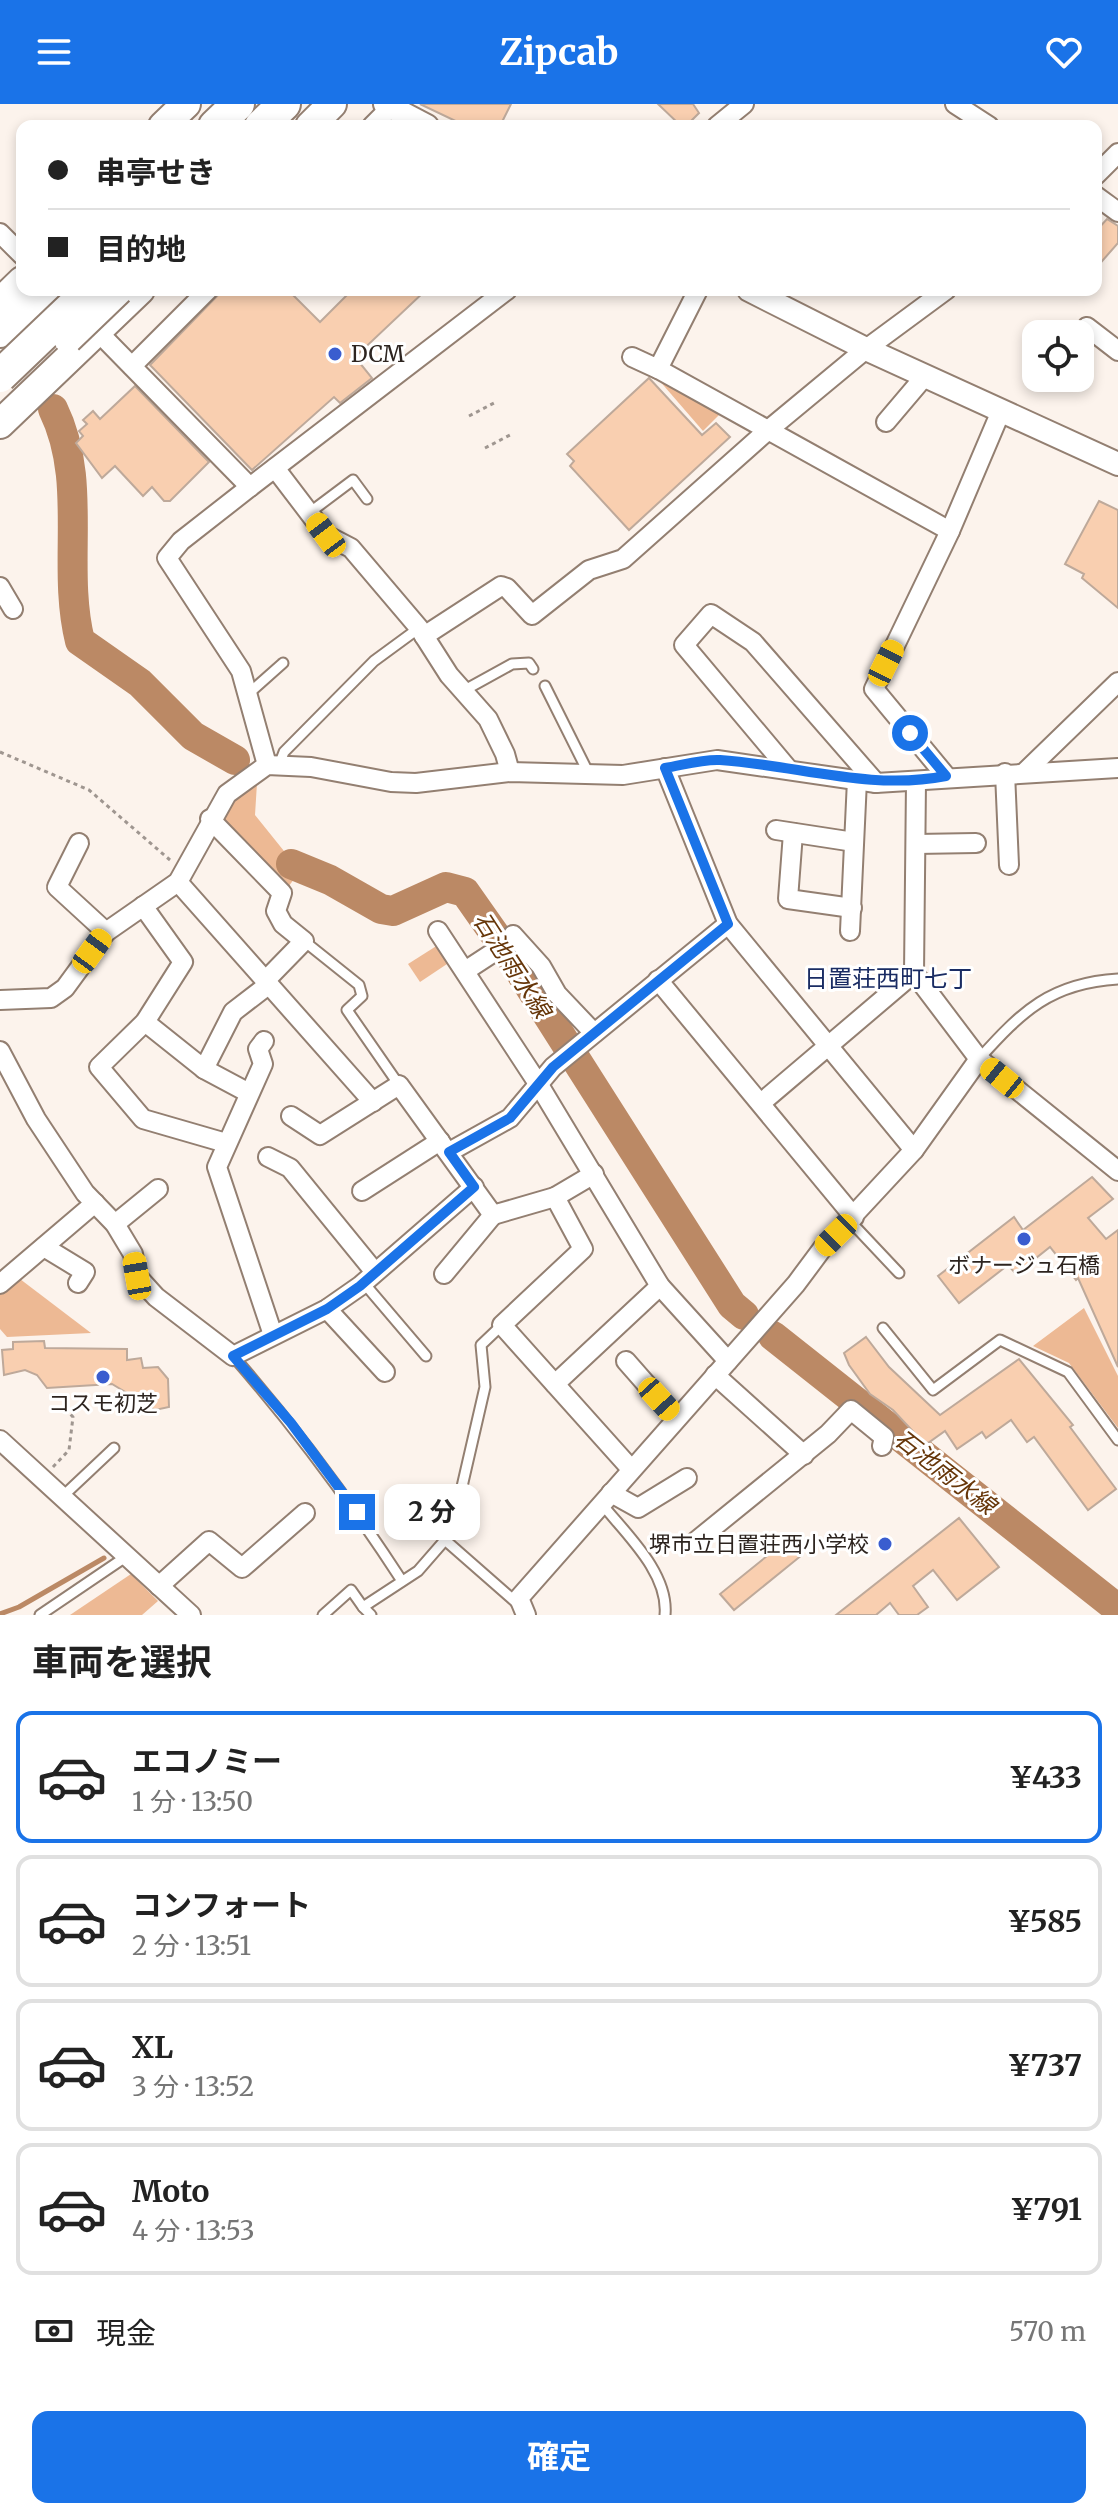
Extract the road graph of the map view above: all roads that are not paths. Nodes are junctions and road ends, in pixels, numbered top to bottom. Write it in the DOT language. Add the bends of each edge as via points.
graph roads {
  1 [pos="186,104"];
  2 [pos="207,104"];
  3 [pos="238,104"];
  4 [pos="284,104"];
  5 [pos="310,104"];
  6 [pos="332,104"];
  7 [pos="744,104"];
  8 [pos="955,104"];
  9 [pos="388,106"];
  10 [pos="169,120"];
  11 [pos="190,120"];
  12 [pos="221,120"];
  13 [pos="267,120"];
  14 [pos="294,120"];
  15 [pos="316,120"];
  16 [pos="415,120"];
  17 [pos="724,120"];
  18 [pos="980,120"];
  19 [pos="1118,153"];
  20 [pos="1102,169"];
  21 [pos="0,233"];
  22 [pos="16,274"];
  23 [pos="16,285"];
  24 [pos="63,296"];
  25 [pos="84,296"];
  26 [pos="113,296"];
  27 [pos="134,296"];
  28 [pos="202,296"];
  29 [pos="500,296"];
  30 [pos="695,296"];
  31 [pos="761,296"];
  32 [pos="938,296"];
  33 [pos="0,331"];
  34 [pos="98,331"];
  35 [pos="1094,332"];
  36 [pos="866,349"];
  37 [pos="1118,351"];
  38 [pos="632,357"];
  39 [pos="132,366"];
  40 [pos="658,369"];
  41 [pos="0,376"];
  42 [pos="925,376"];
  43 [pos="0,404"];
  44 [pos="1001,411"];
  45 [pos="886,422"];
  46 [pos="0,424"];
  47 [pos="767,431"];
  48 [pos="1118,464"];
  49 [pos="275,468"];
  50 [pos="250,487"];
  51 [pos="367,499"];
  52 [pos="309,513"];
  53 [pos="950,531"];
  54 [pos="0,587"];
  55 [pos="13,609"];
  56 [pos="421,632"];
  57 [pos="283,663"];
  58 [pos="533,669"];
  59 [pos="1118,682"];
  60 [pos="545,686"];
  61 [pos="463,691"];
  62 [pos="247,695"];
  63 [pos="273,765"];
  64 [pos="665,768"];
  65 [pos="1118,768"];
  66 [pos="789,770"];
  67 [pos="510,772"];
  68 [pos="1025,772"];
  69 [pos="1005,773"];
  70 [pos="946,776"];
  71 [pos="591,777"];
  72 [pos="866,781"];
  73 [pos="916,782"];
  74 [pos="210,819"];
  75 [pos="854,842"];
  76 [pos="79,843"];
  77 [pos="976,843"];
  78 [pos="916,844"];
  79 [pos="1009,865"];
  80 [pos="180,878"];
  81 [pos="143,906"];
  82 [pos="852,908"];
  83 [pos="728,924"];
  84 [pos="438,931"];
  85 [pos="850,931"];
  86 [pos="106,932"];
  87 [pos="513,935"];
  88 [pos="304,941"];
  89 [pos="491,954"];
  90 [pos="465,971"];
  91 [pos="914,973"];
  92 [pos="1118,979"];
  93 [pos="658,980"];
  94 [pos="267,983"];
  95 [pos="0,1000"];
  96 [pos="145,1022"];
  97 [pos="594,1033"];
  98 [pos="264,1041"];
  99 [pos="827,1044"];
  100 [pos="0,1051"];
  101 [pos="979,1059"];
  102 [pos="204,1069"];
  103 [pos="399,1085"];
  104 [pos="539,1085"];
  105 [pos="249,1093"];
  106 [pos="373,1102"];
  107 [pos="761,1103"];
  108 [pos="291,1116"];
  109 [pos="226,1143"];
  110 [pos="445,1147"];
  111 [pos="914,1150"];
  112 [pos="268,1157"];
  113 [pos="1118,1171"];
  114 [pos="594,1174"];
  115 [pos="474,1187"];
  116 [pos="158,1189"];
  117 [pos="362,1191"];
  118 [pos="555,1197"];
  119 [pos="95,1203"];
  120 [pos="493,1215"];
  121 [pos="852,1219"];
  122 [pos="115,1224"];
  123 [pos="44,1247"];
  124 [pos="899,1273"];
  125 [pos="444,1274"];
  126 [pos="369,1276"];
  127 [pos="78,1283"];
  128 [pos="0,1284"];
  129 [pos="660,1286"];
  130 [pos="327,1309"];
  131 [pos="502,1325"];
  132 [pos="883,1328"];
  133 [pos="273,1335"];
  134 [pos="233,1356"];
  135 [pos="426,1356"];
  136 [pos="626,1361"];
  137 [pos="721,1368"];
  138 [pos="385,1372"];
  139 [pos="555,1384"];
  140 [pos="676,1418"];
  141 [pos="0,1440"];
  142 [pos="1118,1440"];
  143 [pos="883,1442"];
  144 [pos="114,1448"];
  145 [pos="804,1455"];
  146 [pos="631,1469"];
  147 [pos="687,1478"];
  148 [pos="62,1497"];
  149 [pos="606,1498"];
  150 [pos="305,1513"];
  151 [pos="445,1540"];
  152 [pos="695,1542"];
  153 [pos="127,1556"];
  154 [pos="402,1581"];
  155 [pos="159,1586"];
  156 [pos="367,1611"];
  157 [pos="525,1612"];
  158 [pos="46,1614"];
  159 [pos="191,1615"];
  160 [pos="323,1615"];
  161 [pos="665,1615"];
  1 -- 10 [label="main road"];
  2 -- 11 [label="main road"];
  3 -- 12 [label="highway"];
  4 -- 13 [label="highway"];
  5 -- 14 [label="main road"];
  6 -- 15 [label="main road"];
  7 -- 17 [label="street"];
  8 -- 18 [label="street"];
  9 -- 16 [label="street"];
  19 -- 20 [label="street"];
  21 -- 22 [label="street"];
  23 -- 33 [label="highway"];
  24 -- 34 [label="street"];
  25 -- 41 [label="highway, bridge"];
  26 -- 43 [label="main road, bridge"];
  27 -- 34 [label="main road"];
  28 -- 39 [label="street"];
  29 -- 49 [label="street" via="436,350"];
  30 -- 40 [label="street"];
  31 -- 36 [label="street"];
  32 -- 36 [label="street"];
  34 -- 39 [label="street"];
  34 -- 46 [label="main road"];
  35 -- 37 [label="street"];
  36 -- 42 [label="street"];
  36 -- 47 [label="street"];
  38 -- 40 [label="street"];
  39 -- 50 [label="street"];
  40 -- 47 [label="street"];
  42 -- 44 [label="street"];
  42 -- 45 [label="street"];
  44 -- 48 [label="street"];
  44 -- 53 [label="street"];
  47 -- 53 [label="street"];
  47 -- 56 [label="street" via="623,559 589,570 540,612 532,615 501,586"];
  49 -- 50 [label="street"];
  49 -- 52 [label="street"];
  50 -- 62 [label="street" via="167,558 241,671"];
  51 -- 52 [label="lane" via="353,480"];
  52 -- 56 [label="street" via="326,535 351,548"];
  53 -- 70 [label="street" via="874,689"];
  54 -- 55 [label="street"];
  56 -- 61 [label="street"];
  56 -- 63 [label="lane" via="374,661"];
  57 -- 62 [label="lane"];
  58 -- 61 [label="lane" via="529,663 512,664"];
  59 -- 68 [label="street"];
  60 -- 71 [label="lane"];
  61 -- 67 [label="street" via="488,719"];
  62 -- 63 [label="street"];
  63 -- 67 [label="street" via="391,782"];
  63 -- 74 [label="street" via="227,794"];
  64 -- 66 [label="street" via="717,760"];
  64 -- 71 [label="street"];
  64 -- 83 [label="street"];
  65 -- 68 [label="street"];
  66 -- 72 [label="street"];
  66 -- 72 [label="street" via="684,645 711,614 753,642"];
  67 -- 71 [label="street"];
  68 -- 69 [label="street"];
  69 -- 70 [label="street"];
  69 -- 79 [label="street"];
  70 -- 73 [label="street"];
  72 -- 73 [label="street"];
  72 -- 75 [label="street"];
  73 -- 78 [label="street"];
  74 -- 80 [label="street"];
  74 -- 88 [label="street" via="282,893 276,911"];
  75 -- 82 [label="street"];
  75 -- 82 [label="street" via="785,831 788,899"];
  76 -- 86 [label="street" via="57,887"];
  77 -- 78 [label="street"];
  78 -- 91 [label="street"];
  80 -- 81 [label="street"];
  80 -- 94 [label="street"];
  81 -- 86 [label="street"];
  81 -- 96 [label="street" via="183,962"];
  82 -- 85 [label="street"];
  83 -- 93 [label="street"];
  83 -- 99 [label="street"];
  84 -- 90 [label="street"];
  86 -- 95 [label="street" via="65,988 51,998"];
  87 -- 97 [label="street"];
  88 -- 94 [label="street"];
  88 -- 103 [label="lane" via="359,985 362,996 347,1010"];
  89 -- 90 [label="street"];
  90 -- 104 [label="street"];
  91 -- 99 [label="street"];
  91 -- 101 [label="street"];
  92 -- 101 [label="lane" via="1072,984 1016,1019"];
  93 -- 97 [label="street"];
  93 -- 107 [label="street"];
  94 -- 102 [label="street" via="233,1012"];
  94 -- 106 [label="street"];
  96 -- 102 [label="street"];
  96 -- 109 [label="street" via="99,1067 143,1119"];
  97 -- 104 [label="street"];
  98 -- 105 [label="street" via="258,1049 263,1064"];
  99 -- 107 [label="street"];
  99 -- 111 [label="street"];
  100 -- 119 [label="street" via="36,1119"];
  101 -- 111 [label="street"];
  101 -- 113 [label="street"];
  102 -- 105 [label="street"];
  103 -- 106 [label="street"];
  103 -- 110 [label="street"];
  104 -- 110 [label="street" via="510,1118"];
  104 -- 114 [label="street"];
  105 -- 109 [label="street"];
  106 -- 108 [label="street" via="320,1135"];
  107 -- 121 [label="street"];
  109 -- 133 [label="street" via="217,1167"];
  110 -- 115 [label="street"];
  110 -- 117 [label="street"];
  111 -- 121 [label="street"];
  112 -- 126 [label="street" via="290,1168"];
  114 -- 118 [label="street"];
  114 -- 129 [label="street"];
  115 -- 120 [label="street"];
  115 -- 126 [label="street"];
  116 -- 122 [label="street"];
  118 -- 120 [label="street"];
  118 -- 131 [label="street" via="583,1249"];
  119 -- 122 [label="street"];
  119 -- 123 [label="street"];
  120 -- 125 [label="street"];
  121 -- 124 [label="lane"];
  121 -- 137 [label="street"];
  122 -- 134 [label="street" via="133,1254 137,1276"];
  123 -- 127 [label="street" via="85,1272"];
  123 -- 128 [label="street"];
  126 -- 130 [label="street"];
  126 -- 135 [label="lane"];
  129 -- 137 [label="street"];
  129 -- 139 [label="street"];
  130 -- 133 [label="street"];
  130 -- 138 [label="street"];
  131 -- 139 [label="street"];
  131 -- 151 [label="lane" via="481,1345 485,1387 452,1530"];
  132 -- 142 [label="lane" via="933,1390 1000,1340 1068,1372"];
  133 -- 134 [label="street"];
  134 -- 154 [label="lane" via="342,1489"];
  136 -- 140 [label="street"];
  137 -- 140 [label="street"];
  137 -- 145 [label="street"];
  139 -- 146 [label="street"];
  140 -- 146 [label="street"];
  141 -- 148 [label="street"];
  143 -- 145 [label="street" via="851,1410"];
  144 -- 148 [label="lane"];
  145 -- 152 [label="street"];
  146 -- 149 [label="street"];
  147 -- 149 [label="street" via="638,1508"];
  148 -- 153 [label="street"];
  149 -- 157 [label="street" via="519,1598"];
  149 -- 161 [label="lane" via="655,1573 666,1600"];
  150 -- 155 [label="street" via="242,1568 209,1541"];
  151 -- 154 [label="lane"];
  151 -- 157 [label="lane"];
  153 -- 155 [label="street"];
  153 -- 158 [label="lane"];
  154 -- 156 [label="lane"];
  155 -- 159 [label="street"];
  156 -- 160 [label="lane" via="351,1590"];
}
